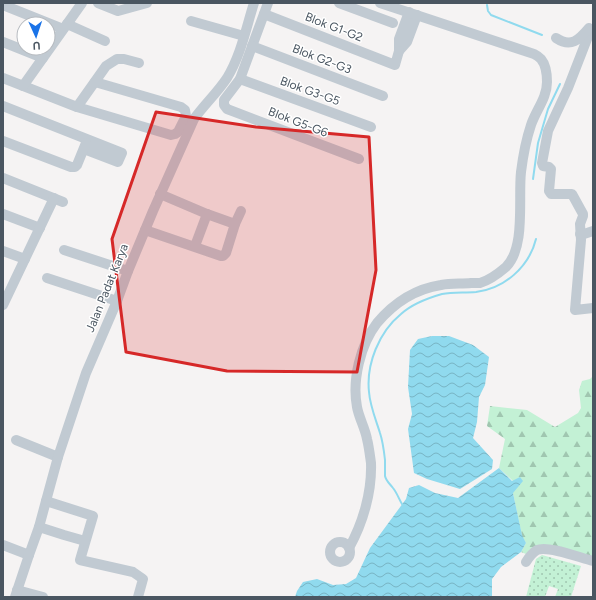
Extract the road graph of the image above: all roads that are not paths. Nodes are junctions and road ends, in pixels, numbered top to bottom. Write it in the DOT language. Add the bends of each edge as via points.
graph roads {
  1 [pos="82,3"];
  2 [pos="98,3"];
  3 [pos="147,3"];
  4 [pos="254,3"];
  5 [pos="268,3"];
  6 [pos="339,3"];
  7 [pos="380,3"];
  8 [pos="3,5"];
  9 [pos="413,13"];
  10 [pos="264,14"];
  11 [pos="191,21"];
  12 [pos="393,23"];
  13 [pos="65,27"];
  14 [pos="592,31"];
  15 [pos="244,36"];
  16 [pos="556,38"];
  17 [pos="105,41"];
  18 [pos="3,42"];
  19 [pos="252,46"];
  20 [pos="43,58"];
  21 [pos="139,63"];
  22 [pos="3,78"];
  23 [pos="240,79"];
  24 [pos="95,82"];
  25 [pos="23,86"];
  26 [pos="383,96"];
  27 [pos="3,106"];
  28 [pos="77,107"];
  29 [pos="371,127"];
  30 [pos="3,141"];
  31 [pos="359,159"];
  32 [pos="3,178"];
  33 [pos="160,194"];
  34 [pos="241,211"];
  35 [pos="3,214"];
  36 [pos="207,214"];
  37 [pos="235,224"];
  38 [pos="40,228"];
  39 [pos="145,230"];
  40 [pos="593,231"];
  41 [pos="580,234"];
  42 [pos="195,246"];
  43 [pos="3,250"];
  44 [pos="64,250"];
  45 [pos="25,259"];
  46 [pos="128,271"];
  47 [pos="47,278"];
  48 [pos="7,288"];
  49 [pos="117,301"];
  50 [pos="3,305"];
  51 [pos="593,308"];
  52 [pos="16,440"];
  53 [pos="58,457"];
  54 [pos="46,501"];
  55 [pos="39,527"];
  56 [pos="85,541"];
  57 [pos="3,545"];
  58 [pos="349,548"];
  59 [pos="28,555"];
  60 [pos="526,562"];
  61 [pos="593,562"];
  62 [pos="16,594"];
  63 [pos="43,597"];
  64 [pos="138,597"];
  1 -- 13 [label="street"];
  2 -- 3 [label="street" via="118,11"];
  4 -- 15 [label="street, Jalan Padat Karya"];
  5 -- 10 [label="street"];
  6 -- 12 [label="street"];
  7 -- 9 [label="street"];
  8 -- 13 [label="street"];
  9 -- 10 [label="street, Blok G1-G2" via="400,39 395,65"];
  9 -- 58 [label="street" via="534,54 541,58 546,70 547,83 545,96 525,144 521,174 519,236 514,255 507,266 480,282 441,285 423,289 406,298 390,309 376,325 366,344 358,363 355,386 357,407 371,464 370,487 355,539"];
  10 -- 19 [label="street"];
  11 -- 15 [label="street"];
  13 -- 17 [label="street"];
  13 -- 20 [label="street"];
  14 -- 16 [label="street" via="589,28 580,39 572,43 562,42"];
  14 -- 41 [label="street" via="548,132 542,163 550,169 551,194 573,195 584,216 580,224"];
  15 -- 33 [label="street, Jalan Padat Karya" via="238,57 228,77 194,119"];
  18 -- 20 [label="street"];
  19 -- 23 [label="street"];
  19 -- 26 [label="street, Blok G2-G3"];
  20 -- 25 [label="street"];
  21 -- 24 [label="street" via="117,59 106,66"];
  22 -- 25 [label="street"];
  23 -- 29 [label="street, Blok G3-G5"];
  23 -- 31 [label="street, Blok G5-G6" via="224,100 227,109"];
  24 -- 28 [label="street"];
  24 -- 28 [label="street" via="181,107 185,110 186,116 178,132 171,135"];
  25 -- 28 [label="street"];
  27 -- 30 [label="street" via="86,144 77,165 71,167"];
  32 -- 38 [label="street" via="59,200"];
  33 -- 36 [label="street"];
  33 -- 39 [label="street, Jalan Padat Karya"];
  34 -- 37 [label="street"];
  35 -- 38 [label="street"];
  36 -- 37 [label="street"];
  36 -- 42 [label="street"];
  37 -- 42 [label="street" via="223,256"];
  38 -- 45 [label="street"];
  39 -- 42 [label="street"];
  39 -- 46 [label="street, Jalan Padat Karya"];
  40 -- 41 [label="street"];
  41 -- 51 [label="street" via="575,310"];
  43 -- 45 [label="street"];
  44 -- 46 [label="street"];
  45 -- 48 [label="street"];
  46 -- 49 [label="street, Jalan Padat Karya"];
  47 -- 49 [label="street"];
  48 -- 50 [label="street"];
  49 -- 53 [label="street, Jalan Padat Karya" via="86,373"];
  52 -- 53 [label="street"];
  53 -- 54 [label="street, Jalan Padat Karya"];
  54 -- 55 [label="street, Jalan Padat Karya"];
  54 -- 56 [label="street" via="93,516"];
  55 -- 56 [label="street"];
  55 -- 59 [label="street, Jalan Padat Karya"];
  56 -- 64 [label="street" via="80,560 133,572 143,579"];
  57 -- 59 [label="street"];
  59 -- 62 [label="street, Jalan Padat Karya"];
  60 -- 61 [label="street" via="531,554 538,550 549,549"];
  62 -- 63 [label="street"];
}
